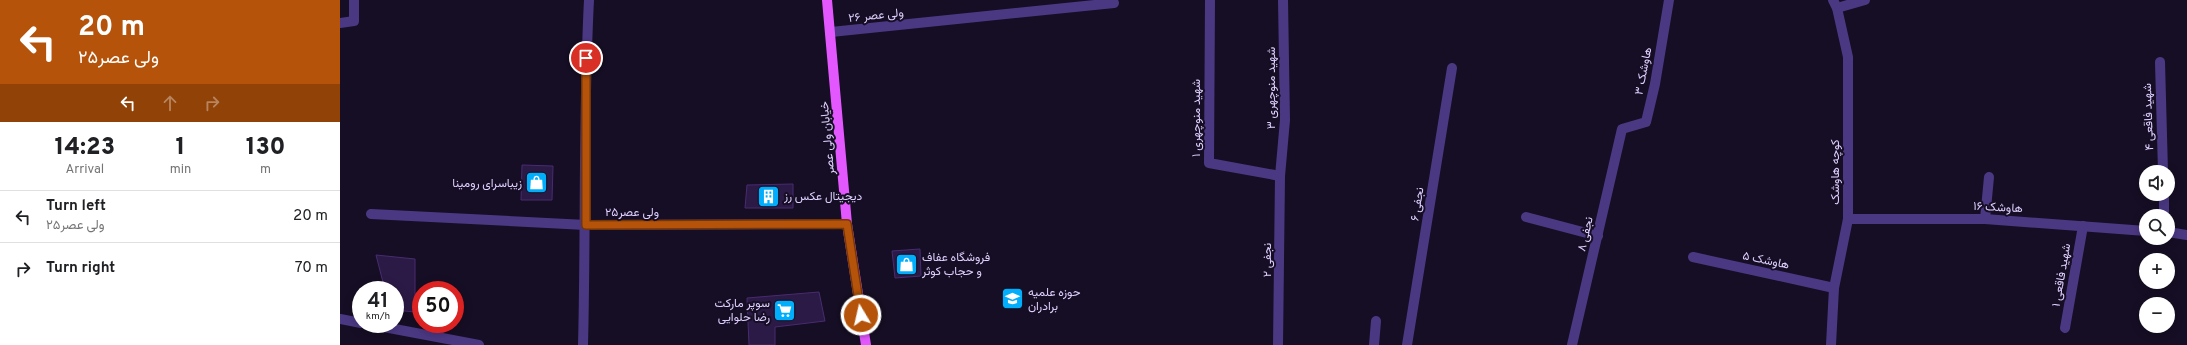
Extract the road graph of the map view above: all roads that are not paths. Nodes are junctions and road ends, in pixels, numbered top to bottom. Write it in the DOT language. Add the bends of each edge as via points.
graph roads {
  1 [pos="354,0"];
  2 [pos="589,0"];
  3 [pos="827,0"];
  4 [pos="1210,0"];
  5 [pos="1283,0"];
  6 [pos="1669,0"];
  7 [pos="1866,0"];
  8 [pos="1114,3"];
  9 [pos="1835,4"];
  10 [pos="340,23"];
  11 [pos="831,32"];
  12 [pos="2160,62"];
  13 [pos="1452,68"];
  14 [pos="1622,130"];
  15 [pos="2163,165"];
  16 [pos="1280,176"];
  17 [pos="1989,177"];
  18 [pos="370,214"];
  19 [pos="1526,217"];
  20 [pos="1848,219"];
  21 [pos="1985,219"];
  22 [pos="847,224"];
  23 [pos="586,225"];
  24 [pos="2083,226"];
  25 [pos="2139,230"];
  26 [pos="2175,233"];
  27 [pos="2187,235"];
  28 [pos="1598,236"];
  29 [pos="1692,257"];
  30 [pos="1834,288"];
  31 [pos="340,319"];
  32 [pos="352,321"];
  33 [pos="1376,321"];
  34 [pos="2065,328"];
  35 [pos="404,331"];
  36 [pos="479,345"];
  37 [pos="583,345"];
  38 [pos="866,345"];
  39 [pos="1278,345"];
  40 [pos="1374,345"];
  41 [pos="1407,345"];
  42 [pos="1572,345"];
  43 [pos="1831,345"];
  1 -- 10 [label="street" via="354,21"];
  2 -- 23 [label="street" via="586,58"];
  3 -- 11 [label="main road, خیابان ولی عصر"];
  4 -- 16 [label="street, شهید منوچهری ۱" via="1209,163"];
  5 -- 16 [label="street, شهید منوچهری ۳" via="1285,120"];
  6 -- 14 [label="street, هاوشک ۳" via="1646,122"];
  7 -- 9 [label="street"];
  8 -- 11 [label="street, ولی عصر ۲۶"];
  9 -- 20 [label="street, کوچه هاوشک" via="1848,57"];
  11 -- 22 [label="main road, خیابان ولی عصر"];
  12 -- 15 [label="street, شهید فاقعی ۴"];
  13 -- 41 [label="street, نجفی ۶"];
  14 -- 28 [label="street, نجفی ۸"];
  16 -- 39 [label="street, نجفی ۲"];
  17 -- 21 [label="street"];
  18 -- 23 [label="street, ولی عصر۲۵"];
  19 -- 28 [label="street"];
  20 -- 21 [label="street, هاوشک ۱۶"];
  20 -- 30 [label="street, کوچه هاوشک"];
  21 -- 24 [label="street, هاوشک ۱۶"];
  22 -- 23 [label="street, ولی عصر۲۵"];
  22 -- 38 [label="main road, خیابان ولی عصر"];
  23 -- 37 [label="street"];
  24 -- 25 [label="street, هاوشک ۱۶"];
  24 -- 34 [label="street, شهید فاقعی ۱"];
  26 -- 27 [label="street"];
  28 -- 42 [label="street, نجفی ۸"];
  29 -- 30 [label="street, هاوشک ۵"];
  30 -- 43 [label="street, کوچه هاوشک"];
  31 -- 32 [label="street"];
  33 -- 40 [label="street"];
  35 -- 36 [label="street"];
}
